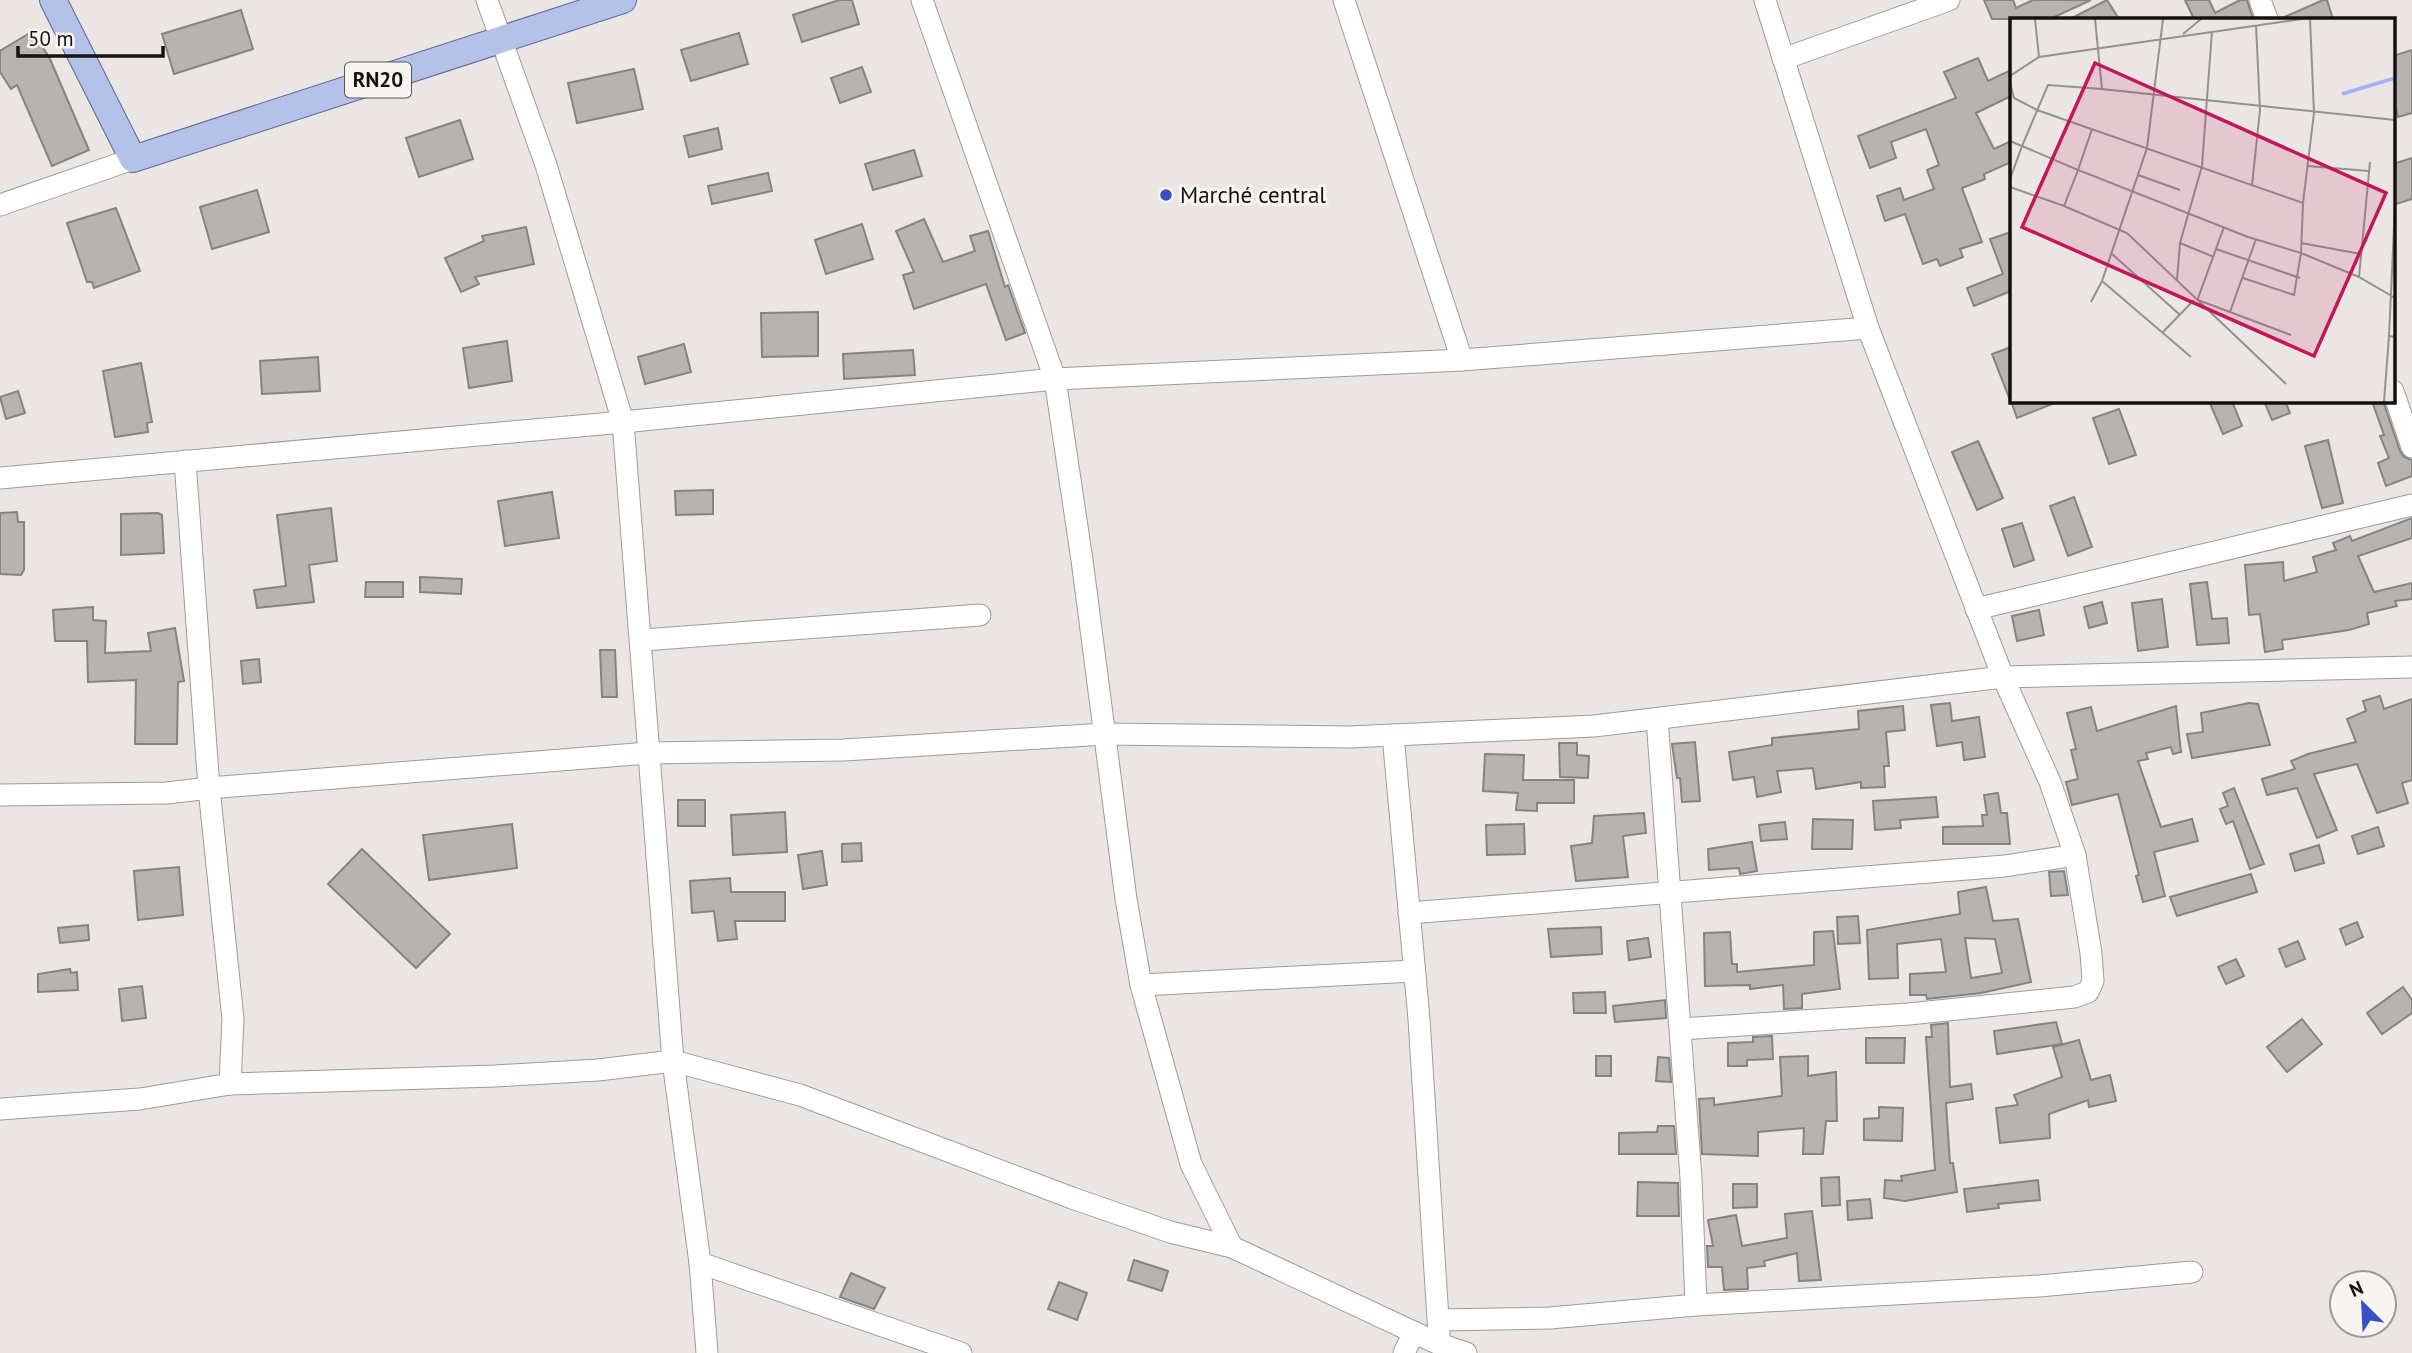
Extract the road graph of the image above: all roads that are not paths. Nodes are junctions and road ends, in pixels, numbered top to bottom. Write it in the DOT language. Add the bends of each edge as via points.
graph roads {
  1 [pos="53,0"];
  2 [pos="487,0"];
  3 [pos="623,0"];
  4 [pos="922,0"];
  5 [pos="1344,0"];
  6 [pos="1765,0"];
  7 [pos="1949,0"];
  8 [pos="2260,0"];
  9 [pos="2267,18"];
  10 [pos="503,41"];
  11 [pos="1783,58"];
  12 [pos="133,159"];
  13 [pos="0,205"];
  14 [pos="1868,328"];
  15 [pos="1462,360"];
  16 [pos="1055,379"];
  17 [pos="2394,394"];
  18 [pos="623,422"];
  19 [pos="2412,447"];
  20 [pos="186,461"];
  21 [pos="0,478"];
  22 [pos="2412,505"];
  23 [pos="1976,609"];
  24 [pos="980,615"];
  25 [pos="643,640"];
  26 [pos="2412,667"];
  27 [pos="2003,677"];
  28 [pos="1657,719"];
  29 [pos="1105,734"];
  30 [pos="1393,735"];
  31 [pos="648,753"];
  32 [pos="209,788"];
  33 [pos="0,795"];
  34 [pos="2075,855"];
  35 [pos="1672,895"];
  36 [pos="1409,913"];
  37 [pos="1415,971"];
  38 [pos="1141,985"];
  39 [pos="1681,1029"];
  40 [pos="673,1061"];
  41 [pos="230,1084"];
  42 [pos="0,1109"];
  43 [pos="1232,1247"];
  44 [pos="700,1263"];
  45 [pos="2192,1272"];
  46 [pos="1696,1305"];
  47 [pos="1438,1320"];
  48 [pos="1414,1332"];
  49 [pos="1438,1344"];
  50 [pos="707,1353"];
  51 [pos="961,1353"];
  52 [pos="1404,1353"];
  53 [pos="1466,1353"];
  1 -- 12 [label="main road"];
  2 -- 10 [label="street"];
  3 -- 10 [label="main road, RN20"];
  4 -- 16 [label="street"];
  5 -- 15 [label="street"];
  6 -- 11 [label="street"];
  7 -- 11 [label="street"];
  8 -- 9 [label="street"];
  10 -- 12 [label="main road, RN20"];
  10 -- 18 [label="street" via="546,165"];
  11 -- 14 [label="street"];
  12 -- 13 [label="street"];
  14 -- 15 [label="street"];
  14 -- 23 [label="street"];
  15 -- 16 [label="street"];
  16 -- 18 [label="street"];
  16 -- 29 [label="street"];
  17 -- 19 [label="street"];
  18 -- 20 [label="street"];
  18 -- 25 [label="street"];
  20 -- 21 [label="street"];
  20 -- 32 [label="street"];
  22 -- 23 [label="street"];
  23 -- 27 [label="street"];
  24 -- 25 [label="street"];
  25 -- 31 [label="street"];
  26 -- 27 [label="street"];
  27 -- 28 [label="street"];
  27 -- 34 [label="street" via="2050,782"];
  28 -- 30 [label="street"];
  28 -- 35 [label="street"];
  29 -- 30 [label="street"];
  29 -- 31 [label="street" via="844,750"];
  29 -- 38 [label="street"];
  30 -- 36 [label="street"];
  31 -- 32 [label="street"];
  31 -- 40 [label="street"];
  32 -- 33 [label="street" via="167,793"];
  32 -- 41 [label="street" via="233,1019"];
  34 -- 35 [label="street" via="2006,866"];
  34 -- 39 [label="street" via="2091,953 2093,981 2088,992 1909,1014"];
  35 -- 36 [label="street"];
  35 -- 39 [label="street"];
  36 -- 37 [label="street"];
  37 -- 38 [label="street"];
  37 -- 47 [label="street"];
  38 -- 43 [label="street" via="1191,1164"];
  39 -- 46 [label="street"];
  40 -- 41 [label="street" via="495,1076"];
  40 -- 43 [label="street" via="800,1095 1072,1198 1170,1232"];
  40 -- 44 [label="street"];
  41 -- 42 [label="street" via="140,1098"];
  43 -- 48 [label="street"];
  44 -- 50 [label="street"];
  44 -- 51 [label="street"];
  45 -- 46 [label="street"];
  46 -- 47 [label="street" via="1550,1318"];
  47 -- 49 [label="street"];
  48 -- 49 [label="street"];
  48 -- 52 [label="street"];
  49 -- 53 [label="street"];
}
